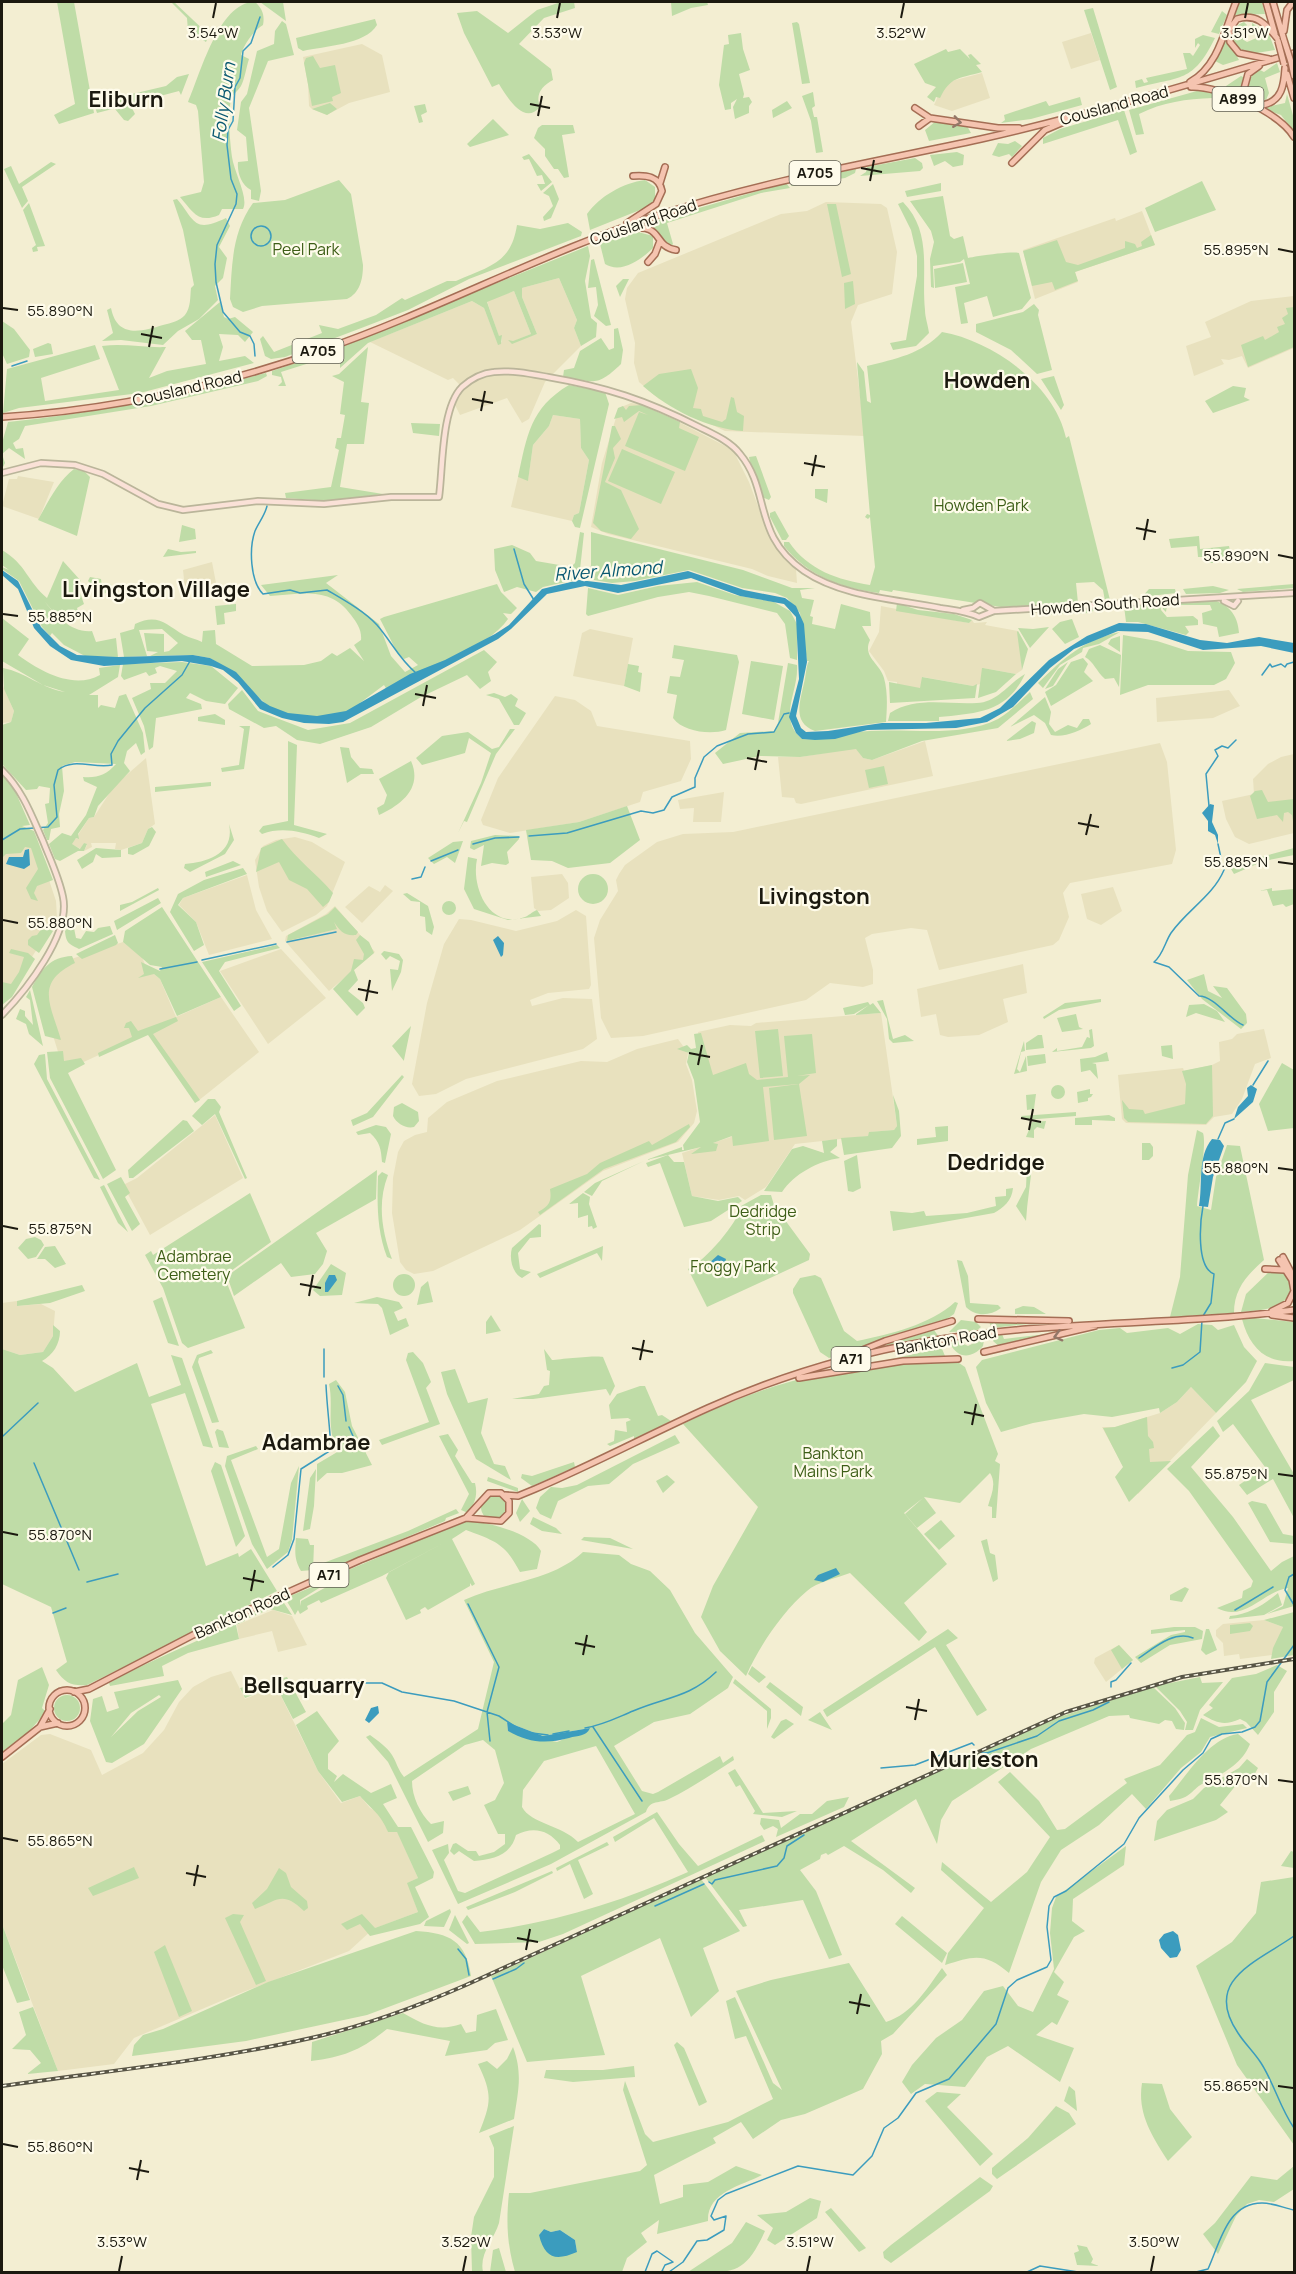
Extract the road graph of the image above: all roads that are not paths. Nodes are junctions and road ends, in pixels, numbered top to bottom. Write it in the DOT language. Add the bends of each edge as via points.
graph roads {
  1 [pos="1236,2"];
  2 [pos="1266,2"];
  3 [pos="1273,2"];
  4 [pos="1293,2"];
  5 [pos="1280,39"];
  6 [pos="1294,53"];
  7 [pos="1274,59"];
  8 [pos="1289,66"];
  9 [pos="1294,76"];
  10 [pos="1172,90"];
  11 [pos="1294,98"];
  12 [pos="915,108"];
  13 [pos="1082,114"];
  14 [pos="930,118"];
  15 [pos="919,126"];
  16 [pos="1027,128"];
  17 [pos="1294,137"];
  18 [pos="1012,163"];
  19 [pos="665,167"];
  20 [pos="633,176"];
  21 [pos="660,183"];
  22 [pos="608,234"];
  23 [pos="660,240"];
  24 [pos="676,250"];
  25 [pos="648,262"];
  26 [pos="2,417"];
  27 [pos="2,473"];
  28 [pos="1294,593"];
  29 [pos="974,611"];
  30 [pos="986,611"];
  31 [pos="2,770"];
  32 [pos="2,1016"];
  33 [pos="1265,1269"];
  34 [pos="1284,1270"];
  35 [pos="1294,1278"];
  36 [pos="1294,1310"];
  37 [pos="1262,1314"];
  38 [pos="1294,1318"];
  39 [pos="978,1319"];
  40 [pos="952,1321"];
  41 [pos="1103,1323"];
  42 [pos="1115,1323"];
  43 [pos="984,1352"];
  44 [pos="958,1359"];
  45 [pos="825,1366"];
  46 [pos="776,1382"];
  47 [pos="505,1495"];
  48 [pos="518,1496"];
  49 [pos="480,1504"];
  50 [pos="510,1507"];
  51 [pos="466,1518"];
  52 [pos="487,1520"];
  53 [pos="89,1689"];
  54 [pos="74,1692"];
  55 [pos="84,1702"];
  56 [pos="50,1709"];
  57 [pos="58,1723"];
  58 [pos="40,1726"];
  59 [pos="2,1757"];
  1 -- 10 [label="main road, A899" via="1208,67 1198,77"];
  2 -- 5 [label="main road"];
  3 -- 5 [label="main road"];
  4 -- 5 [label="main road" via="1287,10"];
  5 -- 7 [label="main road" via="1255,18 1237,19 1229,30 1229,39 1239,53"];
  5 -- 8 [label="main road, bridge"];
  6 -- 7 [label="main road, Cousland Road / A705"];
  7 -- 8 [label="main road" via="1248,74 1244,89 1250,100 1263,105 1274,100"];
  7 -- 10 [label="main road, Cousland Road / A705"];
  8 -- 9 [label="main road"];
  8 -- 11 [label="main road"];
  10 -- 13 [label="main road, Cousland Road / A705"];
  10 -- 17 [label="main road, A899" via="1203,86 1220,91 1275,118"];
  12 -- 14 [label="main road"];
  13 -- 16 [label="main road, Cousland Road / A705"];
  13 -- 18 [label="main road" via="1045,130"];
  14 -- 15 [label="main road"];
  14 -- 16 [label="main road, one-way"];
  16 -- 22 [label="main road, Cousland Road / A705" via="792,178 666,213"];
  19 -- 21 [label="main road"];
  20 -- 21 [label="main road"];
  21 -- 22 [label="main road, A705" via="662,191 651,208"];
  22 -- 23 [label="main road, A705" via="639,227 651,229"];
  22 -- 26 [label="main road, Cousland Road / A705" via="400,320 273,367 141,399"];
  23 -- 24 [label="main road"];
  23 -- 25 [label="main road" via="658,250"];
  27 -- 29 [label="main road, Howden South Road" via="40,463 75,465 103,474 158,504 183,510 258,501 324,504 440,497 451,405 463,386 482,374 531,374 598,386 645,400 726,442 749,468 764,518 776,542 801,569 835,587"];
  28 -- 30 [label="main road, Howden South Road" via="1233,600"];
  29 -- 30 [label="main road, Howden South Road" via="981,617"];
  29 -- 30 [label="main road, Howden South Road" via="980,603"];
  31 -- 32 [label="main road" via="24,796 64,898 64,922 42,961"];
  33 -- 34 [label="main road"];
  34 -- 35 [label="main road" via="1281,1259"];
  34 -- 37 [label="main road" via="1292,1280 1293,1296 1288,1303"];
  36 -- 37 [label="main road, Bankton Road / A71"];
  37 -- 38 [label="main road"];
  37 -- 42 [label="main road, Bankton Road / A71" via="1214,1320"];
  39 -- 41 [label="main road"];
  40 -- 45 [label="main road" via="885,1341"];
  41 -- 42 [label="main road, Bankton Road / A71"];
  41 -- 45 [label="main road, Bankton Road / A71" via="1000,1330 927,1341"];
  42 -- 43 [label="main road, one-way"];
  44 -- 46 [label="main road" via="903,1361"];
  45 -- 46 [label="main road, Bankton Road / A71"];
  46 -- 48 [label="main road, Bankton Road / A71" via="709,1408"];
  47 -- 48 [label="main road, Bankton Road / A71"];
  47 -- 49 [label="main road, A71" via="489,1493"];
  47 -- 50 [label="main road"];
  48 -- 50 [label="main road"];
  49 -- 51 [label="main road, Bankton Road / A71"];
  49 -- 52 [label="main road"];
  50 -- 52 [label="main road" via="501,1521"];
  51 -- 52 [label="main road, Bankton Road / A71"];
  51 -- 53 [label="main road, Bankton Road / A71" via="360,1560 204,1630"];
  53 -- 54 [label="main road, Bankton Road / A71"];
  53 -- 55 [label="main road, A71"];
  54 -- 55 [label="main road"];
  54 -- 56 [label="main road, A71" via="58,1694 51,1700"];
  55 -- 57 [label="main road, A71" via="84,1714 77,1723"];
  56 -- 57 [label="main road"];
  56 -- 58 [label="main road, A71"];
  57 -- 58 [label="main road, A71"];
  58 -- 59 [label="main road, A71"];
}
